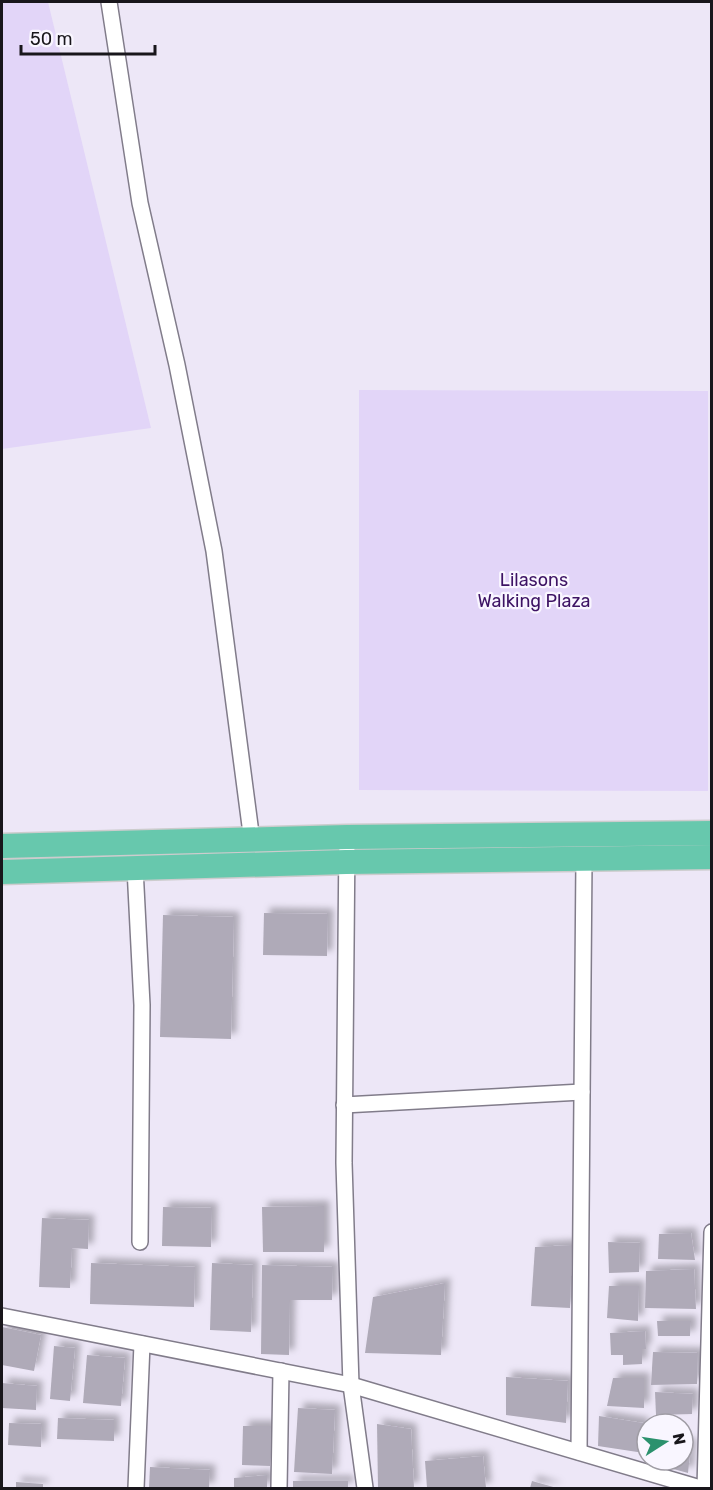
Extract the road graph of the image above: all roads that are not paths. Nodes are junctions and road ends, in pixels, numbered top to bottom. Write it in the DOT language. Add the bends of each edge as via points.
graph roads {
  1 [pos="109,2"];
  2 [pos="711,832"];
  3 [pos="346,837"];
  4 [pos="252,841"];
  5 [pos="86,845"];
  6 [pos="2,846"];
  7 [pos="711,857"];
  8 [pos="585,859"];
  9 [pos="346,862"];
  10 [pos="135,868"];
  11 [pos="87,869"];
  12 [pos="2,872"];
  13 [pos="582,1092"];
  14 [pos="344,1105"];
  15 [pos="711,1232"];
  16 [pos="140,1242"];
  17 [pos="2,1316"];
  18 [pos="142,1344"];
  19 [pos="710,1361"];
  20 [pos="281,1371"];
  21 [pos="351,1385"];
  22 [pos="579,1452"];
  23 [pos="136,1488"];
  24 [pos="279,1488"];
  25 [pos="365,1488"];
  26 [pos="702,1488"];
  1 -- 4 [label="street" via="140,203 214,551"];
  2 -- 3 [label="main road"];
  3 -- 4 [label="main road"];
  3 -- 9 [label="street"];
  4 -- 5 [label="main road"];
  5 -- 6 [label="main road"];
  5 -- 11 [label="main road"];
  7 -- 8 [label="main road"];
  8 -- 9 [label="main road"];
  8 -- 13 [label="street"];
  9 -- 10 [label="main road"];
  9 -- 14 [label="street"];
  10 -- 11 [label="main road"];
  10 -- 16 [label="street" via="142,1005"];
  11 -- 12 [label="main road"];
  13 -- 14 [label="street"];
  13 -- 22 [label="street"];
  14 -- 21 [label="street"];
  15 -- 19 [label="street"];
  17 -- 18 [label="street"];
  18 -- 20 [label="street"];
  18 -- 23 [label="street"];
  19 -- 26 [label="street"];
  20 -- 21 [label="street"];
  20 -- 24 [label="street"];
  21 -- 22 [label="street"];
  21 -- 25 [label="street"];
  22 -- 26 [label="street"];
}
